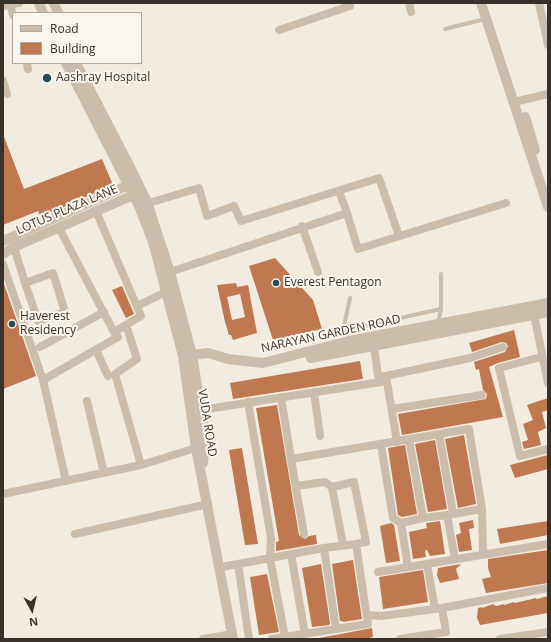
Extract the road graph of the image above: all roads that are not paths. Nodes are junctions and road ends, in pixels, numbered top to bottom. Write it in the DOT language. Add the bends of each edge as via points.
graph roads {
  1 [pos="19,3"];
  2 [pos="39,3"];
  3 [pos="349,3"];
  4 [pos="409,3"];
  5 [pos="481,3"];
  6 [pos="488,3"];
  7 [pos="539,3"];
  8 [pos="7,5"];
  9 [pos="44,12"];
  10 [pos="411,12"];
  11 [pos="488,18"];
  12 [pos="445,29"];
  13 [pos="279,30"];
  14 [pos="548,45"];
  15 [pos="67,64"];
  16 [pos="76,64"];
  17 [pos="3,81"];
  18 [pos="7,94"];
  19 [pos="548,94"];
  20 [pos="517,102"];
  21 [pos="132,183"];
  22 [pos="548,189"];
  23 [pos="338,191"];
  24 [pos="137,193"];
  25 [pos="506,203"];
  26 [pos="143,204"];
  27 [pos="548,208"];
  28 [pos="96,211"];
  29 [pos="347,213"];
  30 [pos="302,226"];
  31 [pos="59,228"];
  32 [pos="399,236"];
  33 [pos="3,241"];
  34 [pos="8,251"];
  35 [pos="3,264"];
  36 [pos="318,272"];
  37 [pos="166,274"];
  38 [pos="441,274"];
  39 [pos="25,283"];
  40 [pos="166,292"];
  41 [pos="350,298"];
  42 [pos="548,303"];
  43 [pos="137,306"];
  44 [pos="441,309"];
  45 [pos="533,310"];
  46 [pos="104,312"];
  47 [pos="548,312"];
  48 [pos="438,324"];
  49 [pos="126,325"];
  50 [pos="346,330"];
  51 [pos="114,332"];
  52 [pos="373,340"];
  53 [pos="349,341"];
  54 [pos="40,347"];
  55 [pos="503,347"];
  56 [pos="96,350"];
  57 [pos="187,356"];
  58 [pos="541,357"];
  59 [pos="228,359"];
  60 [pos="108,376"];
  61 [pos="387,378"];
  62 [pos="43,380"];
  63 [pos="548,383"];
  64 [pos="314,392"];
  65 [pos="482,395"];
  66 [pos="281,397"];
  67 [pos="87,401"];
  68 [pos="248,402"];
  69 [pos="392,409"];
  70 [pos="201,410"];
  71 [pos="439,434"];
  72 [pos="320,436"];
  73 [pos="409,439"];
  74 [pos="397,442"];
  75 [pos="382,445"];
  76 [pos="196,448"];
  77 [pos="548,449"];
  78 [pos="291,459"];
  79 [pos="141,465"];
  80 [pos="104,473"];
  81 [pos="202,473"];
  82 [pos="66,481"];
  83 [pos="296,486"];
  84 [pos="332,488"];
  85 [pos="3,494"];
  86 [pos="208,504"];
  87 [pos="482,509"];
  88 [pos="450,514"];
  89 [pos="423,518"];
  90 [pos="401,523"];
  91 [pos="75,534"];
  92 [pos="304,534"];
  93 [pos="356,544"];
  94 [pos="548,544"];
  95 [pos="343,545"];
  96 [pos="324,548"];
  97 [pos="292,554"];
  98 [pos="483,555"];
  99 [pos="270,558"];
  100 [pos="455,559"];
  101 [pos="427,564"];
  102 [pos="231,565"];
  103 [pos="408,567"];
  104 [pos="378,572"];
  105 [pos="548,588"];
  106 [pos="439,609"];
  107 [pos="367,615"];
  108 [pos="336,629"];
  109 [pos="548,632"];
  110 [pos="305,634"];
  111 [pos="447,635"];
  112 [pos="233,636"];
  113 [pos="540,636"];
  114 [pos="285,637"];
  115 [pos="509,638"];
  116 [pos="203,639"];
  117 [pos="249,639"];
  118 [pos="272,639"];
  119 [pos="400,639"];
  120 [pos="500,639"];
  1 -- 8 [label="street"];
  2 -- 9 [label="street"];
  3 -- 13 [label="street" via="350,6"];
  4 -- 10 [label="street"];
  5 -- 11 [label="street"];
  6 -- 20 [label="street"];
  7 -- 14 [label="street"];
  11 -- 12 [label="lane"];
  11 -- 20 [label="street"];
  15 -- 21 [label="street, VUDA ROAD"];
  16 -- 21 [label="street, VUDA ROAD"];
  17 -- 18 [label="street"];
  19 -- 20 [label="street"];
  20 -- 22 [label="street"];
  20 -- 27 [label="street"];
  21 -- 24 [label="street, VUDA ROAD"];
  21 -- 33 [label="street, LOTUS PLAZA LANE"];
  23 -- 26 [label="street" via="240,221 234,206 207,216 199,188"];
  23 -- 29 [label="street"];
  23 -- 32 [label="street" via="379,178"];
  24 -- 26 [label="street, VUDA ROAD"];
  24 -- 28 [label="street, LOTUS PLAZA LANE"];
  25 -- 32 [label="street"];
  26 -- 37 [label="street, VUDA ROAD"];
  28 -- 31 [label="street, LOTUS PLAZA LANE"];
  28 -- 43 [label="street"];
  29 -- 30 [label="street"];
  29 -- 32 [label="street" via="358,249"];
  30 -- 36 [label="street"];
  30 -- 37 [label="street"];
  31 -- 34 [label="street, LOTUS PLAZA LANE"];
  31 -- 46 [label="street"];
  33 -- 34 [label="street"];
  34 -- 39 [label="street"];
  35 -- 62 [label="street"];
  37 -- 40 [label="street, VUDA ROAD"];
  37 -- 57 [label="street, VUDA ROAD"];
  38 -- 44 [label="lane"];
  39 -- 39 [label="street" via="38,321 65,312 53,273"];
  40 -- 43 [label="street"];
  40 -- 57 [label="street, VUDA ROAD"];
  41 -- 50 [label="lane" via="344,326"];
  42 -- 45 [label="street, NARAYAN GARDEN ROAD"];
  43 -- 49 [label="street" via="141,316"];
  44 -- 48 [label="lane"];
  44 -- 50 [label="lane"];
  45 -- 47 [label="street, NARAYAN GARDEN ROAD"];
  45 -- 48 [label="street, NARAYAN GARDEN ROAD"];
  45 -- 52 [label="street, NARAYAN GARDEN ROAD"];
  45 -- 58 [label="street"];
  46 -- 51 [label="street"];
  46 -- 54 [label="street"];
  48 -- 52 [label="street, NARAYAN GARDEN ROAD"];
  49 -- 51 [label="street"];
  49 -- 79 [label="street" via="137,360 115,374"];
  50 -- 53 [label="lane"];
  51 -- 56 [label="street" via="118,337"];
  52 -- 53 [label="street, NARAYAN GARDEN ROAD"];
  52 -- 59 [label="street, NARAYAN GARDEN ROAD" via="260,368 244,368"];
  52 -- 61 [label="street" via="378,376"];
  53 -- 59 [label="street, NARAYAN GARDEN ROAD" via="263,363"];
  55 -- 61 [label="street" via="470,358"];
  56 -- 60 [label="street"];
  56 -- 62 [label="street"];
  57 -- 59 [label="street" via="205,353"];
  57 -- 70 [label="street, VUDA ROAD"];
  57 -- 76 [label="street, VUDA ROAD"];
  58 -- 63 [label="street"];
  58 -- 77 [label="street" via="499,368 520,456"];
  61 -- 64 [label="street"];
  61 -- 69 [label="street"];
  62 -- 82 [label="street"];
  64 -- 66 [label="street"];
  64 -- 72 [label="street"];
  65 -- 69 [label="street"];
  66 -- 68 [label="street"];
  66 -- 78 [label="street"];
  67 -- 80 [label="street"];
  68 -- 70 [label="street"];
  68 -- 99 [label="street" via="271,538"];
  69 -- 74 [label="street"];
  70 -- 81 [label="street, VUDA ROAD" via="205,444"];
  71 -- 73 [label="street"];
  71 -- 87 [label="street" via="469,429"];
  71 -- 88 [label="street"];
  73 -- 74 [label="street"];
  73 -- 89 [label="street"];
  74 -- 75 [label="street"];
  75 -- 78 [label="street"];
  75 -- 90 [label="street" via="393,518"];
  76 -- 79 [label="street"];
  76 -- 81 [label="street, VUDA ROAD"];
  78 -- 83 [label="street"];
  79 -- 80 [label="street"];
  80 -- 82 [label="street"];
  81 -- 86 [label="street"];
  82 -- 85 [label="street"];
  83 -- 84 [label="street" via="325,482"];
  83 -- 92 [label="street"];
  84 -- 93 [label="street" via="354,482 366,542"];
  84 -- 95 [label="street"];
  86 -- 91 [label="street"];
  86 -- 102 [label="street"];
  87 -- 88 [label="street"];
  87 -- 98 [label="street"];
  88 -- 89 [label="street"];
  88 -- 100 [label="street"];
  89 -- 90 [label="street"];
  90 -- 103 [label="street"];
  93 -- 95 [label="street"];
  93 -- 107 [label="street"];
  94 -- 98 [label="street"];
  95 -- 96 [label="street"];
  96 -- 97 [label="street"];
  96 -- 108 [label="street"];
  97 -- 99 [label="street"];
  97 -- 110 [label="street"];
  98 -- 100 [label="street"];
  99 -- 102 [label="street"];
  99 -- 114 [label="street"];
  100 -- 101 [label="street"];
  101 -- 103 [label="street"];
  101 -- 106 [label="street"];
  102 -- 112 [label="street"];
  102 -- 117 [label="street"];
  103 -- 104 [label="street"];
  105 -- 106 [label="street"];
  106 -- 107 [label="street" via="382,616"];
  106 -- 111 [label="street"];
  107 -- 108 [label="street" via="368,624"];
  108 -- 110 [label="street"];
  109 -- 113 [label="street"];
  110 -- 114 [label="street"];
  111 -- 119 [label="street"];
  112 -- 116 [label="street"];
  113 -- 115 [label="street"];
  114 -- 118 [label="street"];
  115 -- 120 [label="street"];
}
